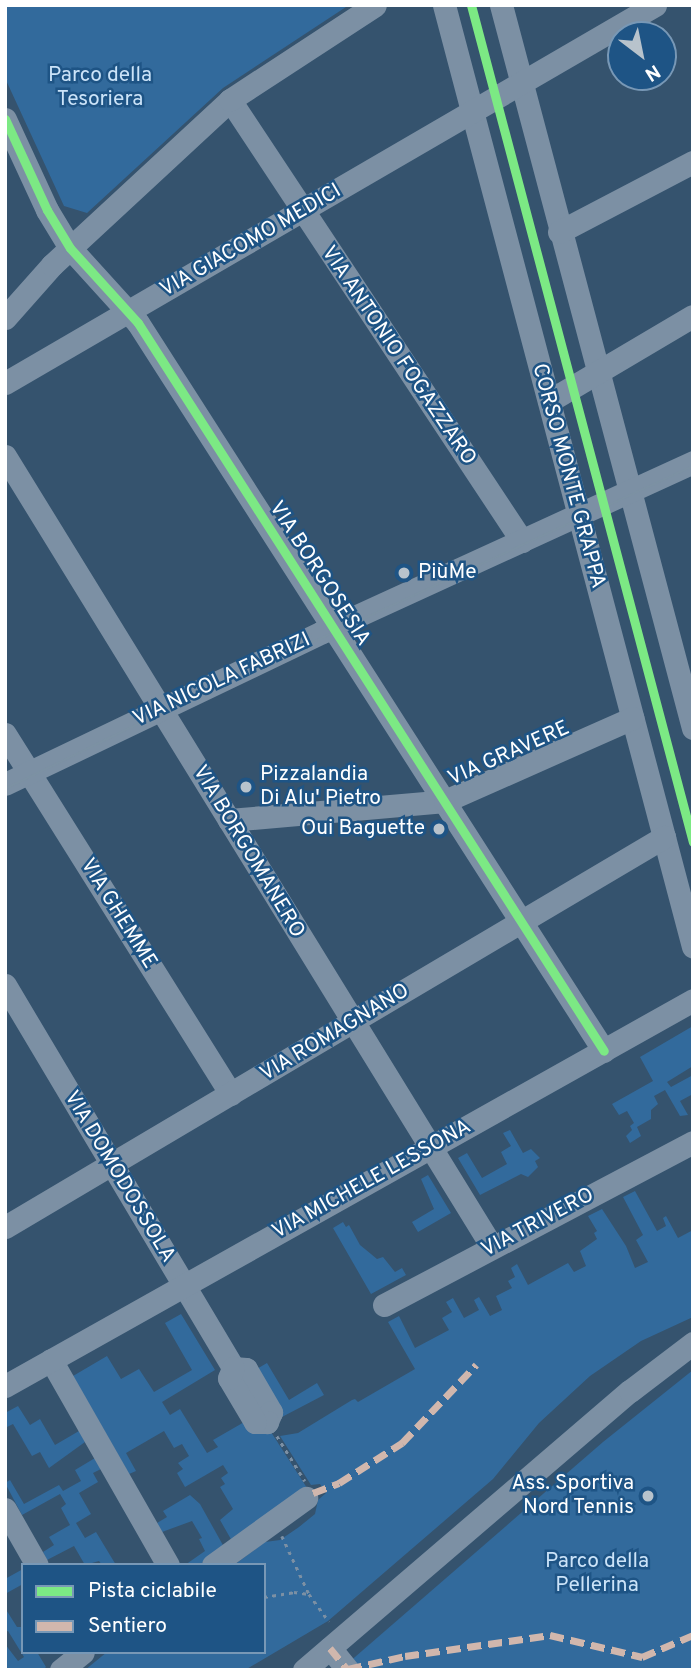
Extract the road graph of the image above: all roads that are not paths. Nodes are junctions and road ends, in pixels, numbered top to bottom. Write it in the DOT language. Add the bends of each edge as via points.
graph roads {
  1 [pos="375,5"];
  2 [pos="444,5"];
  3 [pos="501,5"];
  4 [pos="655,5"];
  5 [pos="522,81"];
  6 [pos="230,100"];
  7 [pos="472,111"];
  8 [pos="5,119"];
  9 [pos="693,162"];
  10 [pos="302,212"];
  11 [pos="559,232"];
  12 [pos="70,248"];
  13 [pos="128,312"];
  14 [pos="8,313"];
  15 [pos="693,316"];
  16 [pos="600,372"];
  17 [pos="5,383"];
  18 [pos="549,401"];
  19 [pos="5,456"];
  20 [pos="693,461"];
  21 [pos="631,491"];
  22 [pos="578,515"];
  23 [pos="522,541"];
  24 [pos="333,627"];
  25 [pos="689,693"];
  26 [pos="160,709"];
  27 [pos="632,718"];
  28 [pos="693,728"];
  29 [pos="5,734"];
  30 [pos="29,772"];
  31 [pos="5,783"];
  32 [pos="445,801"];
  33 [pos="229,820"];
  34 [pos="664,837"];
  35 [pos="521,922"];
  36 [pos="693,947"];
  37 [pos="5,985"];
  38 [pos="693,1000"];
  39 [pos="352,1023"];
  40 [pos="604,1051"];
  41 [pos="231,1094"];
  42 [pos="693,1142"];
  43 [pos="430,1148"];
  44 [pos="111,1164"];
  45 [pos="5,1227"];
  46 [pos="492,1247"];
  47 [pos="183,1286"];
  48 [pos="384,1305"];
  49 [pos="693,1343"];
  50 [pos="51,1360"];
  51 [pos="5,1386"];
  52 [pos="267,1422"];
  53 [pos="306,1490"];
  54 [pos="5,1509"];
  55 [pos="36,1563"];
  56 [pos="168,1563"];
  57 [pos="216,1563"];
  58 [pos="330,1648"];
  59 [pos="81,1654"];
  60 [pos="61,1670"];
  61 [pos="304,1670"];
  62 [pos="348,1670"];
  1 -- 6 [label="street"];
  2 -- 7 [label="street, CORSO MONTE GRAPPA"];
  3 -- 5 [label="street"];
  4 -- 5 [label="street, VIA GIACOMO MEDICI"];
  5 -- 7 [label="street, VIA GIACOMO MEDICI"];
  5 -- 11 [label="street"];
  6 -- 10 [label="street, VIA ANTONIO FOGAZZARO"];
  6 -- 12 [label="street"];
  7 -- 10 [label="street, VIA GIACOMO MEDICI"];
  7 -- 18 [label="street, CORSO MONTE GRAPPA"];
  8 -- 12 [label="street, VIA BORGOSESIA"];
  9 -- 11 [label="street"];
  10 -- 13 [label="street, VIA GIACOMO MEDICI"];
  10 -- 23 [label="street, VIA ANTONIO FOGAZZARO"];
  11 -- 16 [label="street"];
  12 -- 13 [label="street, VIA BORGOSESIA"];
  12 -- 14 [label="street"];
  13 -- 17 [label="street, VIA GIACOMO MEDICI"];
  13 -- 24 [label="street, VIA BORGOSESIA"];
  15 -- 16 [label="street"];
  16 -- 18 [label="street"];
  16 -- 21 [label="street"];
  18 -- 22 [label="street, CORSO MONTE GRAPPA"];
  19 -- 26 [label="street, VIA BORGOMANERO"];
  20 -- 21 [label="street, VIA NICOLA FABRIZI"];
  21 -- 22 [label="street, VIA NICOLA FABRIZI"];
  21 -- 25 [label="street"];
  22 -- 23 [label="street, VIA NICOLA FABRIZI"];
  22 -- 27 [label="street, CORSO MONTE GRAPPA"];
  23 -- 24 [label="street, VIA NICOLA FABRIZI"];
  24 -- 26 [label="street, VIA NICOLA FABRIZI"];
  24 -- 32 [label="street, VIA BORGOSESIA"];
  25 -- 28 [label="street"];
  26 -- 30 [label="street, VIA NICOLA FABRIZI"];
  26 -- 33 [label="street, VIA BORGOMANERO"];
  27 -- 32 [label="street, VIA GRAVERE"];
  27 -- 34 [label="street, CORSO MONTE GRAPPA"];
  29 -- 30 [label="street, VIA GHEMME"];
  30 -- 31 [label="street, VIA NICOLA FABRIZI"];
  30 -- 41 [label="street, VIA GHEMME"];
  32 -- 33 [label="street, VIA GRAVERE"];
  32 -- 35 [label="street, VIA BORGOSESIA"];
  33 -- 39 [label="street, VIA BORGOMANERO"];
  34 -- 35 [label="street, VIA ROMAGNANO"];
  34 -- 36 [label="street, CORSO MONTE GRAPPA"];
  35 -- 39 [label="street, VIA ROMAGNANO"];
  35 -- 40 [label="street, VIA BORGOSESIA"];
  37 -- 44 [label="street, VIA DOMODOSSOLA"];
  38 -- 40 [label="street, VIA MICHELE LESSONA"];
  39 -- 41 [label="street, VIA ROMAGNANO"];
  39 -- 43 [label="street, VIA BORGOMANERO"];
  40 -- 43 [label="street, VIA MICHELE LESSONA"];
  41 -- 44 [label="street, VIA ROMAGNANO"];
  42 -- 46 [label="street, VIA TRIVERO"];
  43 -- 46 [label="street, VIA BORGOMANERO"];
  43 -- 47 [label="street, VIA MICHELE LESSONA"];
  44 -- 45 [label="street, VIA ROMAGNANO"];
  44 -- 47 [label="street, VIA DOMODOSSOLA"];
  46 -- 48 [label="street, VIA TRIVERO"];
  47 -- 50 [label="street, VIA MICHELE LESSONA"];
  47 -- 52 [label="street, VIA DOMODOSSOLA" via="233,1368 229,1378 255,1422"];
  49 -- 58 [label="street"];
  50 -- 51 [label="street, VIA MICHELE LESSONA"];
  50 -- 56 [label="street"];
  53 -- 57 [label="street" via="275,1520"];
  54 -- 55 [label="street"];
  58 -- 61 [label="street"];
  58 -- 62 [label="street"];
  59 -- 60 [label="street"];
}
